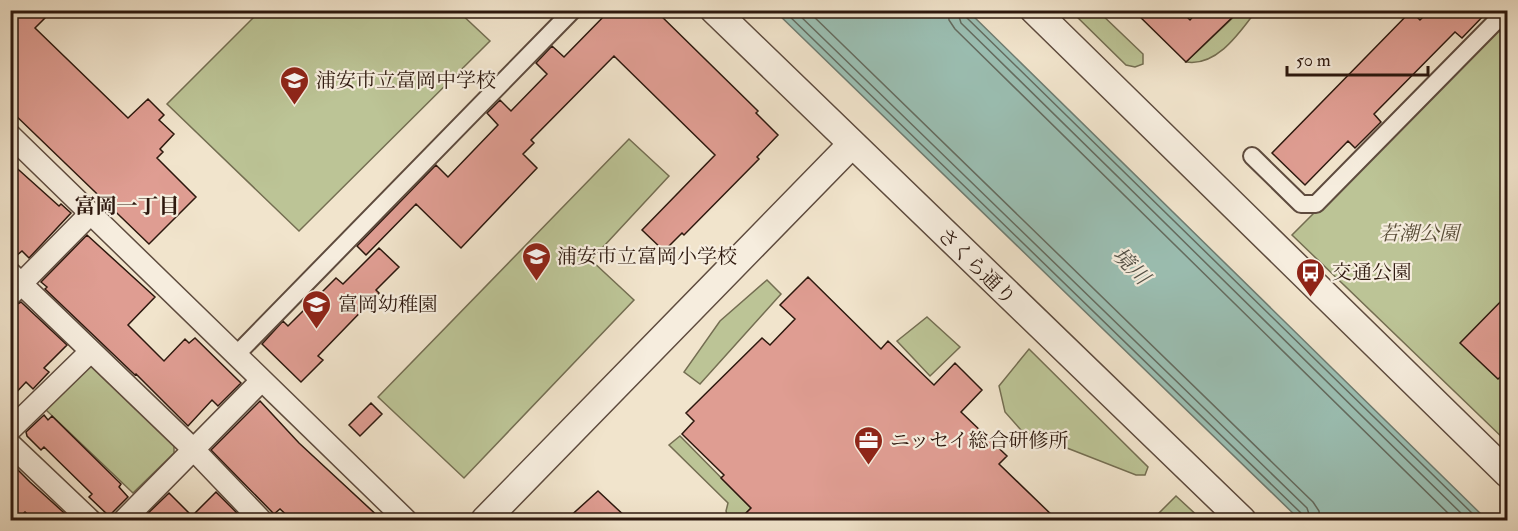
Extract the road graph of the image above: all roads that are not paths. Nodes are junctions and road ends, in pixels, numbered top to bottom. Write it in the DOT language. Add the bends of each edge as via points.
graph roads {
  1 [pos="573,10"];
  2 [pos="714,10"];
  3 [pos="1034,10"];
  4 [pos="1507,10"];
  5 [pos="10,135"];
  6 [pos="851,145"];
  7 [pos="1252,156"];
  8 [pos="90,214"];
  9 [pos="14,284"];
  10 [pos="91,351"];
  11 [pos="236,355"];
  12 [pos="261,381"];
  13 [pos="10,430"];
  14 [pos="10,444"];
  15 [pos="194,450"];
  16 [pos="1508,474"];
  17 [pos="90,520"];
  18 [pos="124,520"];
  19 [pos="258,520"];
  20 [pos="406,520"];
  21 [pos="484,520"];
  22 [pos="1242,520"];
  1 -- 11 [label="street"];
  2 -- 6 [label="street, さくら通り"];
  3 -- 16 [label="street"];
  4 -- 7 [label="street" via="1316,204 1301,204"];
  5 -- 8 [label="street"];
  6 -- 21 [label="street"];
  6 -- 22 [label="street, さくら通り"];
  8 -- 9 [label="street"];
  8 -- 11 [label="street"];
  9 -- 10 [label="street"];
  10 -- 13 [label="street"];
  10 -- 15 [label="street"];
  11 -- 12 [label="street"];
  12 -- 15 [label="street"];
  12 -- 20 [label="street"];
  14 -- 17 [label="street"];
  15 -- 18 [label="street"];
  15 -- 19 [label="street"];
}
